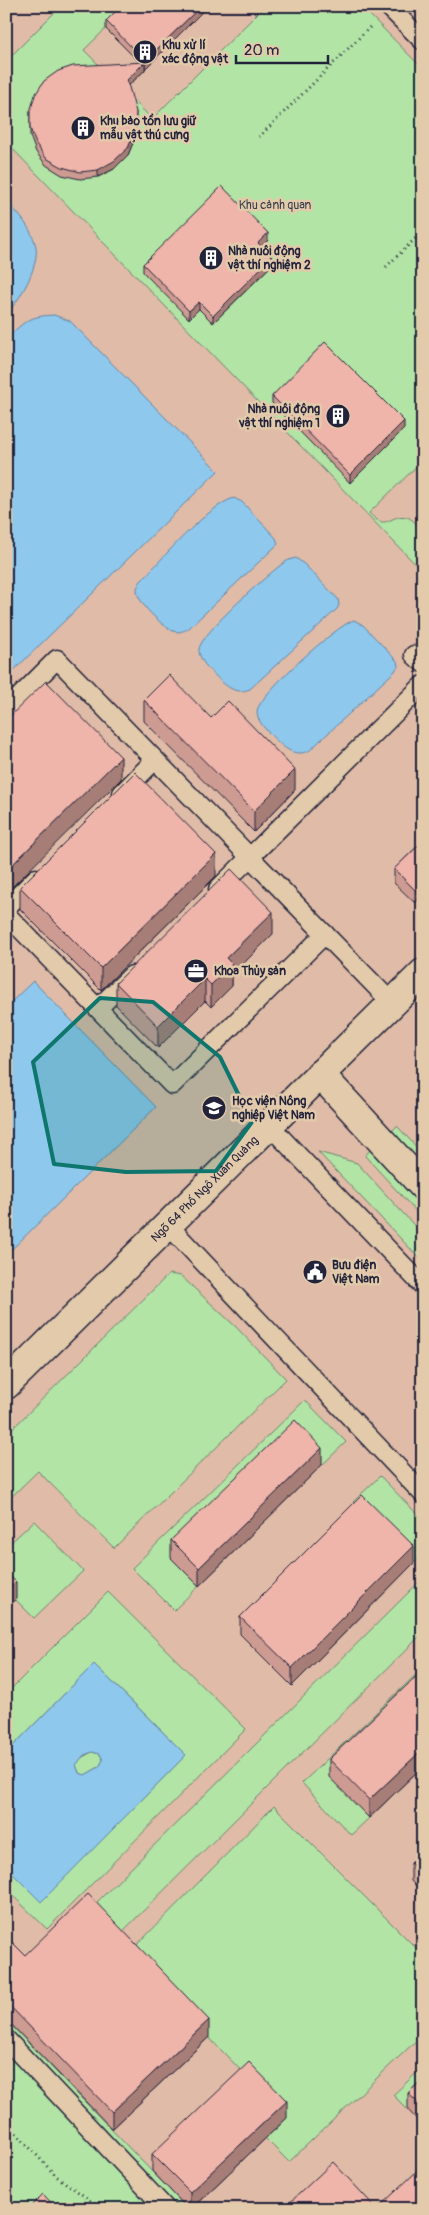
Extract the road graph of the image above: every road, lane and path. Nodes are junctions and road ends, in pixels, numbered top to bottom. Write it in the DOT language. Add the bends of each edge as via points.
graph roads {
  1 [pos="389,7"];
  2 [pos="423,42"];
  3 [pos="259,137"];
  4 [pos="423,231"];
  5 [pos="386,267"];
  6 [pos="423,685"];
  7 [pos="6,710"];
  8 [pos="155,760"];
  9 [pos="108,807"];
  10 [pos="250,857"];
  11 [pos="47,868"];
  12 [pos="209,898"];
  13 [pos="6,908"];
  14 [pos="6,914"];
  15 [pos="324,934"];
  16 [pos="146,960"];
  17 [pos="423,973"];
  18 [pos="392,1003"];
  19 [pos="98,1008"];
  20 [pos="320,1074"];
  21 [pos="268,1126"];
  22 [pos="423,1186"];
  23 [pos="168,1225"];
  24 [pos="423,1286"];
  25 [pos="6,1384"];
  26 [pos="423,1494"];
  27 [pos="6,2039"];
  28 [pos="6,2122"];
  29 [pos="90,2201"];
  30 [pos="148,2202"];
  31 [pos="89,2209"];
  32 [pos="102,2209"];
  33 [pos="166,2209"];
  1 -- 2 [label="lane"];
  1 -- 3 [label="path"];
  4 -- 5 [label="path"];
  6 -- 10 [label="lane"];
  7 -- 8 [label="lane" via="57,659"];
  8 -- 9 [label="lane"];
  8 -- 10 [label="lane"];
  10 -- 12 [label="lane"];
  10 -- 15 [label="lane"];
  11 -- 13 [label="lane"];
  14 -- 19 [label="lane"];
  15 -- 18 [label="lane"];
  15 -- 19 [label="lane" via="172,1085"];
  16 -- 19 [label="lane"];
  17 -- 18 [label="street, Ngõ 64 Phố Ngô Xuân Quảng"];
  18 -- 20 [label="street, Ngõ 64 Phố Ngô Xuân Quảng"];
  20 -- 21 [label="street, Ngõ 64 Phố Ngô Xuân Quảng"];
  20 -- 22 [label="street"];
  21 -- 23 [label="street, Ngõ 64 Phố Ngô Xuân Quảng"];
  21 -- 24 [label="lane"];
  23 -- 25 [label="street, Ngõ 64 Phố Ngô Xuân Quảng"];
  23 -- 26 [label="lane"];
  27 -- 30 [label="lane"];
  28 -- 29 [label="path" via="56,2176"];
  29 -- 31 [label="path"];
  29 -- 32 [label="path"];
  30 -- 33 [label="lane"];
}
